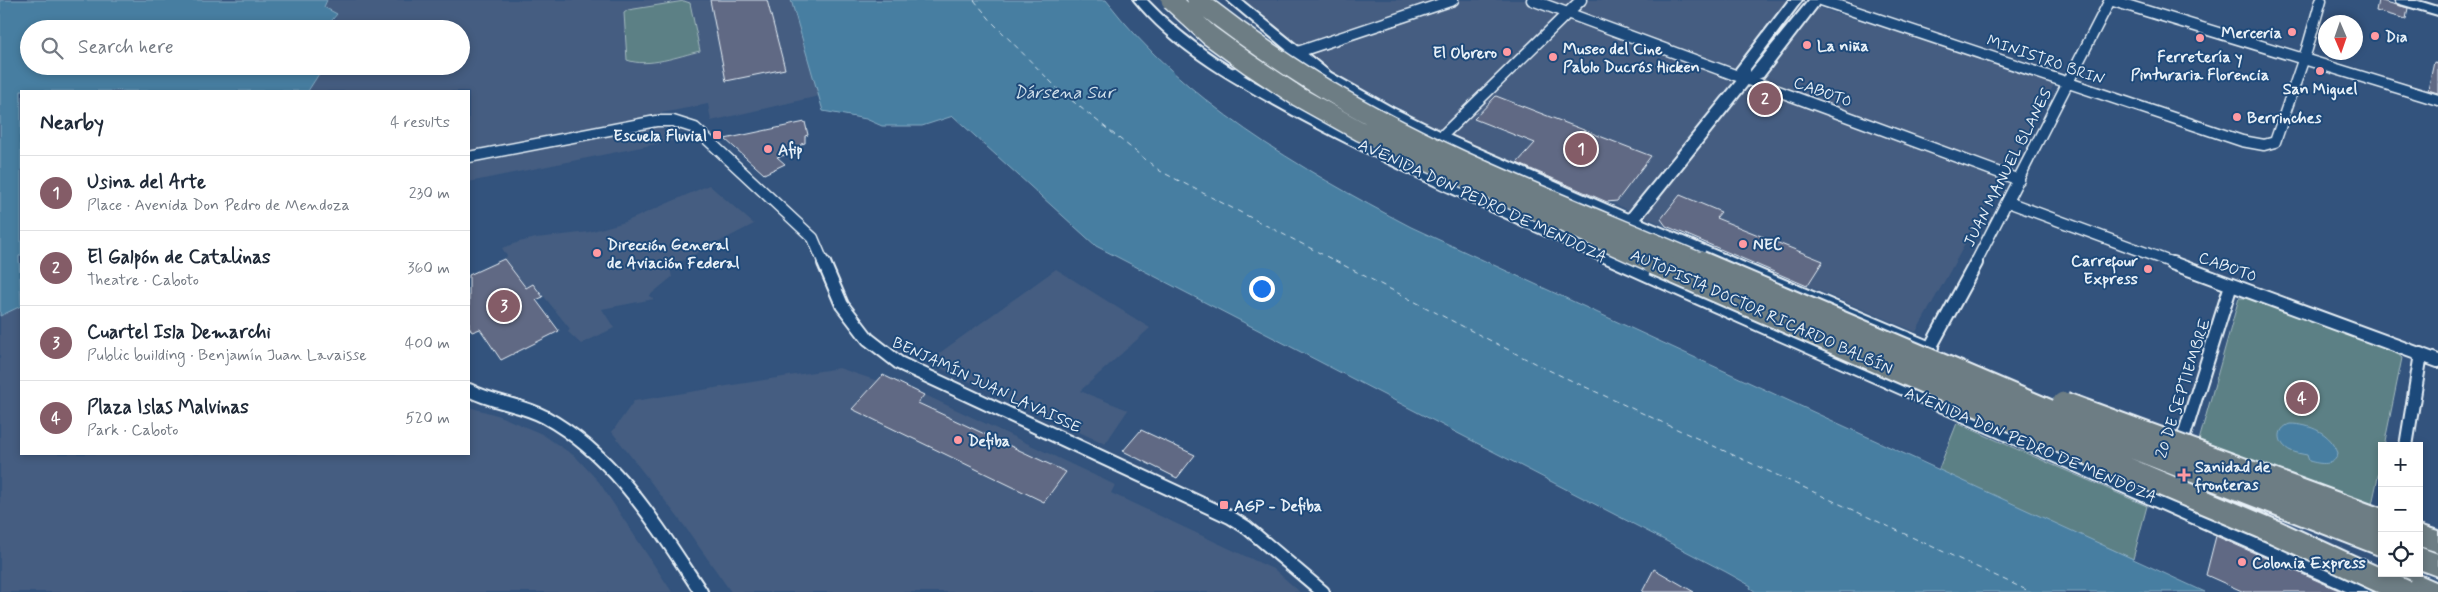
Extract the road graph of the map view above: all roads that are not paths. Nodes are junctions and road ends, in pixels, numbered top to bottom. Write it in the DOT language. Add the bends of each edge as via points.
graph roads {
  1 [pos="1141,0"];
  2 [pos="1171,0"];
  3 [pos="1197,0"];
  4 [pos="1233,0"];
  5 [pos="1453,0"];
  6 [pos="1532,0"];
  7 [pos="1581,0"];
  8 [pos="1796,0"];
  9 [pos="1816,0"];
  10 [pos="1821,0"];
  11 [pos="2110,0"];
  12 [pos="2321,0"];
  13 [pos="2401,0"];
  14 [pos="2438,11"];
  15 [pos="1568,14"];
  16 [pos="1190,48"];
  17 [pos="1295,52"];
  18 [pos="2303,59"];
  19 [pos="1232,74"];
  20 [pos="1745,79"];
  21 [pos="2068,82"];
  22 [pos="2438,100"];
  23 [pos="1441,137"];
  24 [pos="470,157"];
  25 [pos="2019,180"];
  26 [pos="2008,202"];
  27 [pos="1631,221"];
  28 [pos="2231,284"];
  29 [pos="1834,320"];
  30 [pos="1930,348"];
  31 [pos="2421,354"];
  32 [pos="2438,361"];
  33 [pos="470,390"];
  34 [pos="2407,442"];
  35 [pos="2164,502"];
  36 [pos="2378,520"];
  37 [pos="2423,536"];
  38 [pos="2378,542"];
  39 [pos="2438,542"];
  40 [pos="2423,559"];
  41 [pos="2438,565"];
  42 [pos="2394,579"];
  43 [pos="2438,591"];
  44 [pos="701,592"];
  45 [pos="1323,592"];
  46 [pos="2370,592"];
  47 [pos="2431,592"];
  1 -- 16 [label="main road, AVENIDA DON PEDRO DE MENDOZA" via="1158,21"];
  2 -- 42 [label="highway, AUTOPISTA DOCTOR RICARDO BALBÍN, bridge" via="1209,35 1270,78 1360,131 1922,381"];
  3 -- 16 [label="main road" via="1190,19"];
  3 -- 29 [label="highway, AUTOPISTA DOCTOR RICARDO BALBÍN, bridge" via="1282,61 1383,120 1481,167"];
  4 -- 17 [label="main road"];
  5 -- 17 [label="street"];
  6 -- 15 [label="street, CABOTO"];
  7 -- 15 [label="street"];
  8 -- 20 [label="main road" via="1743,70"];
  9 -- 20 [label="main road" via="1758,74"];
  10 -- 21 [label="street, MINISTRO BRIN"];
  11 -- 18 [label="street"];
  11 -- 21 [label="street, JUAN MANUEL BLANES"];
  12 -- 18 [label="street"];
  13 -- 14 [label="main road"];
  15 -- 20 [label="street, CABOTO"];
  15 -- 23 [label="street"];
  16 -- 19 [label="main road, AVENIDA DON PEDRO DE MENDOZA"];
  17 -- 19 [label="street"];
  17 -- 23 [label="main road" via="1358,95"];
  18 -- 21 [label="street, MINISTRO BRIN" via="2275,142 2262,145"];
  18 -- 22 [label="street"];
  19 -- 35 [label="main road, AVENIDA DON PEDRO DE MENDOZA" via="1411,169 1642,274"];
  20 -- 25 [label="street, CABOTO"];
  20 -- 27 [label="main road"];
  21 -- 25 [label="street, JUAN MANUEL BLANES"];
  23 -- 27 [label="main road"];
  24 -- 45 [label="street, BENJAMÍN JUAN LAVAISSE" via="656,121 673,121 695,128 813,238 842,305 861,331 888,356 899,364 1230,517"];
  25 -- 26 [label="street, JUAN MANUEL BLANES"];
  26 -- 28 [label="street, CABOTO"];
  26 -- 30 [label="street, JUAN MANUEL BLANES"];
  27 -- 30 [label="main road"];
  28 -- 31 [label="street, CABOTO"];
  28 -- 35 [label="street, 20 DE SEPTIEMBRE"];
  29 -- 36 [label="highway, bridge"];
  29 -- 38 [label="highway, AUTOPISTA DOCTOR RICARDO BALBÍN, bridge" via="2184,468"];
  31 -- 32 [label="street, CABOTO"];
  31 -- 34 [label="street"];
  33 -- 44 [label="street" via="537,413 576,436 601,456 627,485"];
  35 -- 46 [label="main road, AVENIDA DON PEDRO DE MENDOZA"];
  37 -- 39 [label="highway"];
  40 -- 41 [label="highway"];
  42 -- 43 [label="highway"];
  42 -- 47 [label="highway"];
}
